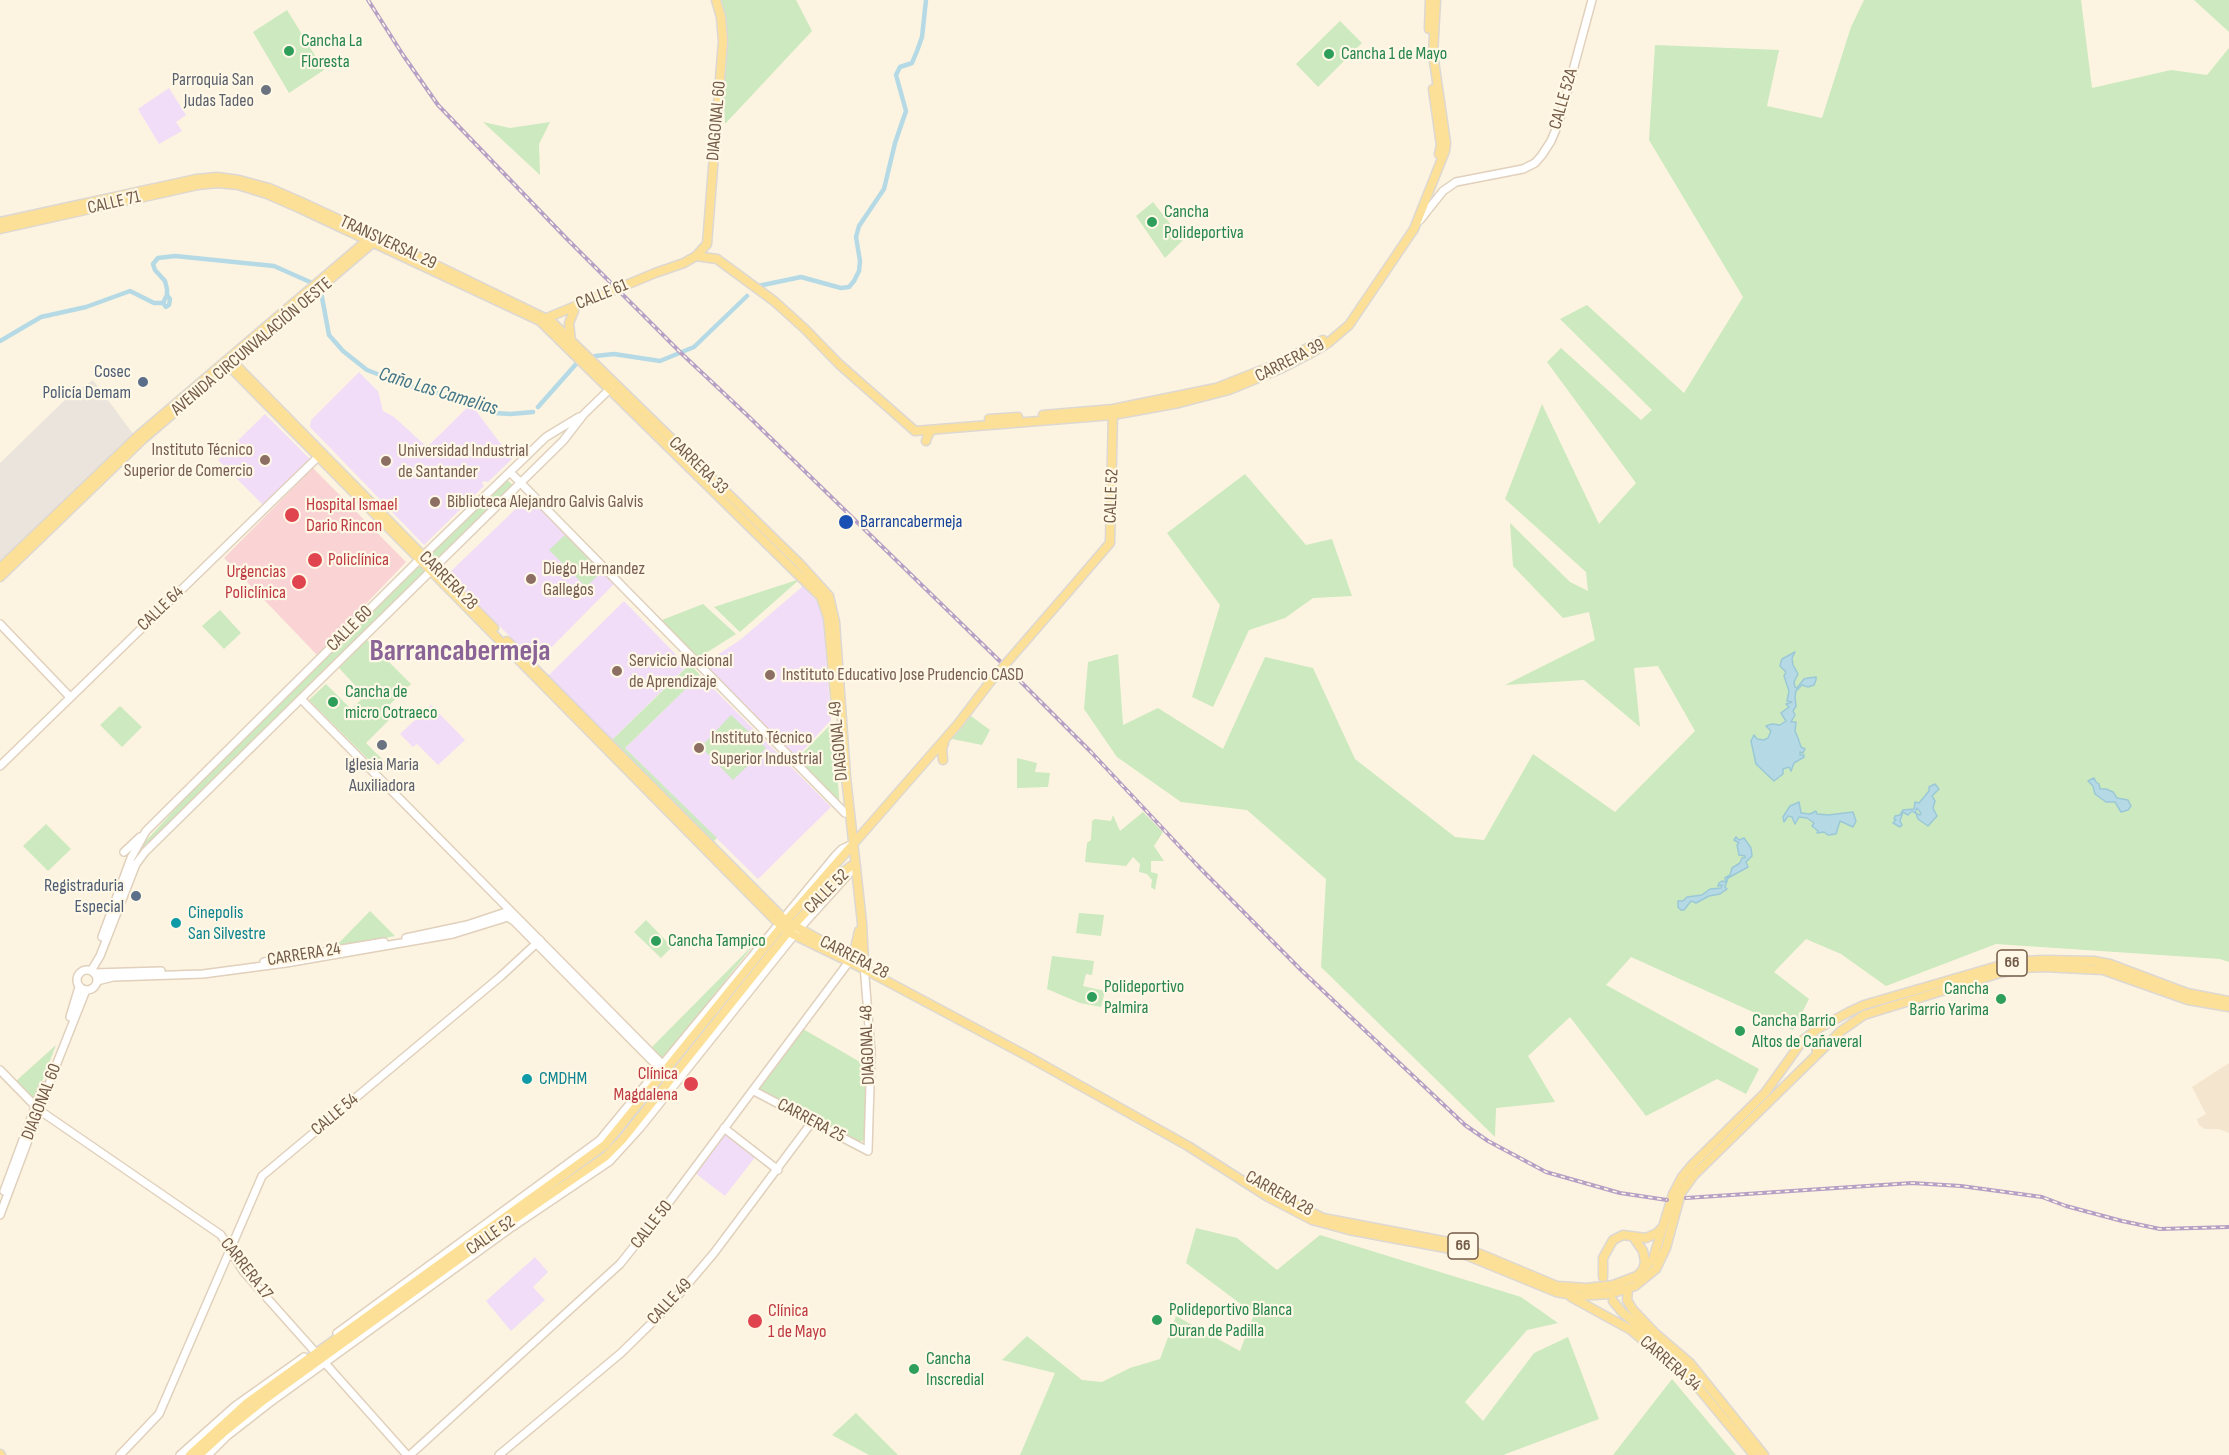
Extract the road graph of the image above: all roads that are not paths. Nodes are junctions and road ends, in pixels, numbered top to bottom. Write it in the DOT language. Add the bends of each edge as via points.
graph roads {
  1 [pos="716,0"];
  2 [pos="1430,0"];
  3 [pos="1437,0"];
  4 [pos="1592,0"];
  5 [pos="228,181"];
  6 [pos="0,222"];
  7 [pos="1417,224"];
  8 [pos="0,229"];
  9 [pos="354,232"];
  10 [pos="374,238"];
  11 [pos="707,242"];
  12 [pos="356,250"];
  13 [pos="694,258"];
  14 [pos="719,260"];
  15 [pos="664,271"];
  16 [pos="574,311"];
  17 [pos="546,321"];
  18 [pos="813,339"];
  19 [pos="571,342"];
  20 [pos="229,362"];
  21 [pos="612,386"];
  22 [pos="1113,412"];
  23 [pos="585,414"];
  24 [pos="913,430"];
  25 [pos="932,430"];
  26 [pos="926,441"];
  27 [pos="320,455"];
  28 [pos="510,472"];
  29 [pos="520,483"];
  30 [pos="421,558"];
  31 [pos="0,568"];
  32 [pos="432,570"];
  33 [pos="0,577"];
  34 [pos="830,614"];
  35 [pos="0,624"];
  36 [pos="70,697"];
  37 [pos="302,700"];
  38 [pos="970,708"];
  39 [pos="958,724"];
  40 [pos="943,760"];
  41 [pos="0,766"];
  42 [pos="898,791"];
  43 [pos="845,813"];
  44 [pos="146,831"];
  45 [pos="850,846"];
  46 [pos="124,852"];
  47 [pos="133,861"];
  48 [pos="853,868"];
  49 [pos="817,885"];
  50 [pos="808,888"];
  51 [pos="508,914"];
  52 [pos="788,927"];
  53 [pos="538,942"];
  54 [pos="100,956"];
  55 [pos="851,959"];
  56 [pos="864,966"];
  57 [pos="90,971"];
  58 [pos="111,972"];
  59 [pos="97,981"];
  60 [pos="83,989"];
  61 [pos="2229,1001"];
  62 [pos="2229,1007"];
  63 [pos="1819,1028"];
  64 [pos="1803,1040"];
  65 [pos="1830,1041"];
  66 [pos="1817,1054"];
  67 [pos="663,1068"];
  68 [pos="0,1070"];
  69 [pos="674,1079"];
  70 [pos="754,1091"];
  71 [pos="37,1108"];
  72 [pos="812,1122"];
  73 [pos="724,1128"];
  74 [pos="868,1151"];
  75 [pos="778,1170"];
  76 [pos="0,1202"];
  77 [pos="0,1215"];
  78 [pos="1333,1223"];
  79 [pos="1665,1224"];
  80 [pos="1634,1238"];
  81 [pos="230,1249"];
  82 [pos="1642,1272"];
  83 [pos="1603,1277"];
  84 [pos="1628,1289"];
  85 [pos="1568,1295"];
  86 [pos="1613,1301"];
  87 [pos="319,1357"];
  88 [pos="1702,1386"];
  89 [pos="1712,1399"];
  90 [pos="120,1455"];
  91 [pos="180,1455"];
  92 [pos="190,1455"];
  93 [pos="199,1455"];
  94 [pos="208,1455"];
  95 [pos="408,1455"];
  96 [pos="499,1455"];
  97 [pos="1754,1455"];
  98 [pos="1764,1455"];
  1 -- 11 [label="main road, DIAGONAL 60" via="723,41"];
  2 -- 22 [label="main road, CARRERA 39" via="1428,58 1440,152 1411,225 1351,315 1306,350 1228,385"];
  3 -- 7 [label="main road, CARRERA 39" via="1433,54 1446,143"];
  4 -- 7 [label="street, CALLE 52A" via="1559,122 1542,154 1523,169 1456,182 1443,190"];
  5 -- 6 [label="main road, CALLE 71" via="196,179"];
  5 -- 8 [label="main road, CALLE 71" via="180,188"];
  5 -- 9 [label="main road, TRANSVERSAL 29"];
  5 -- 10 [label="main road, TRANSVERSAL 29" via="269,188"];
  7 -- 22 [label="main road, CARRERA 39" via="1354,320 1328,343 1229,390 1179,404"];
  9 -- 10 [label="main road, TRANSVERSAL 29"];
  9 -- 12 [label="main road"];
  10 -- 12 [label="main road, AVENIDA CIRCUNVALACIÓN OESTE"];
  10 -- 17 [label="main road, TRANSVERSAL 29"];
  10 -- 20 [label="main road, AVENIDA CIRCUNVALACIÓN OESTE"];
  11 -- 13 [label="main road, CALLE 61"];
  11 -- 14 [label="main road"];
  12 -- 20 [label="main road, AVENIDA CIRCUNVALACIÓN OESTE"];
  13 -- 14 [label="main road" via="708,256"];
  13 -- 15 [label="main road, CALLE 61"];
  13 -- 18 [label="main road" via="717,263"];
  14 -- 18 [label="main road" via="788,312"];
  15 -- 16 [label="main road, CALLE 61"];
  15 -- 17 [label="main road, CALLE 61"];
  16 -- 17 [label="main road, CALLE 61"];
  16 -- 19 [label="main road" via="568,329"];
  17 -- 19 [label="main road, CARRERA 33"];
  17 -- 21 [label="main road, CARRERA 33"];
  18 -- 24 [label="main road"];
  19 -- 21 [label="main road, CARRERA 33"];
  20 -- 27 [label="main road, CARRERA 28"];
  20 -- 31 [label="main road, AVENIDA CIRCUNVALACIÓN OESTE" via="139,435"];
  20 -- 33 [label="main road, AVENIDA CIRCUNVALACIÓN OESTE"];
  21 -- 23 [label="street, CALLE 60"];
  21 -- 34 [label="main road, CARRERA 33" via="826,592"];
  22 -- 24 [label="main road, CARRERA 39" via="1004,417"];
  22 -- 25 [label="main road, CARRERA 39"];
  22 -- 38 [label="main road, CALLE 52, bridge" via="1110,543"];
  23 -- 28 [label="street, CALLE 60" via="546,437"];
  23 -- 29 [label="street, CALLE 60"];
  24 -- 25 [label="main road, CARRERA 39"];
  25 -- 26 [label="main road"];
  27 -- 30 [label="main road, CARRERA 28"];
  27 -- 36 [label="street, CALLE 64"];
  28 -- 29 [label="street"];
  28 -- 30 [label="street, CALLE 60"];
  29 -- 32 [label="street, CALLE 60"];
  29 -- 43 [label="street"];
  30 -- 32 [label="main road, CARRERA 28"];
  30 -- 44 [label="street, CALLE 60"];
  32 -- 37 [label="street, CALLE 60"];
  32 -- 52 [label="main road, CARRERA 28"];
  34 -- 43 [label="main road, DIAGONAL 49"];
  34 -- 45 [label="main road, DIAGONAL 49"];
  35 -- 36 [label="street"];
  36 -- 41 [label="street, CALLE 64"];
  37 -- 47 [label="street, CALLE 60"];
  37 -- 51 [label="street" via="372,768"];
  38 -- 39 [label="main road, CALLE 52"];
  38 -- 42 [label="main road, CALLE 52"];
  39 -- 40 [label="main road" via="942,747"];
  39 -- 42 [label="main road, CALLE 52"];
  42 -- 45 [label="main road, CALLE 52"];
  43 -- 45 [label="main road, DIAGONAL 49"];
  44 -- 46 [label="street"];
  44 -- 47 [label="street, CALLE 60"];
  45 -- 48 [label="main road, DIAGONAL 49"];
  45 -- 49 [label="main road, CALLE 52"];
  45 -- 50 [label="street, CALLE 52" via="836,855"];
  47 -- 54 [label="street"];
  47 -- 57 [label="street"];
  48 -- 52 [label="main road, CALLE 52" via="842,873"];
  48 -- 55 [label="main road" via="859,932"];
  48 -- 56 [label="main road, DIAGONAL 48"];
  49 -- 50 [label="main road"];
  49 -- 52 [label="main road, CALLE 52"];
  50 -- 52 [label="street, CALLE 52"];
  51 -- 53 [label="street"];
  51 -- 58 [label="street, CARRERA 24" via="398,940 242,965"];
  51 -- 59 [label="street, CARRERA 24" via="453,934 286,963 204,974 112,977"];
  52 -- 55 [label="main road, CARRERA 28"];
  52 -- 67 [label="main road, CALLE 52"];
  52 -- 69 [label="main road, CALLE 52"];
  53 -- 67 [label="street"];
  53 -- 81 [label="street, CALLE 54" via="261,1176"];
  54 -- 57 [label="street"];
  54 -- 58 [label="street"];
  55 -- 56 [label="main road, CARRERA 28"];
  55 -- 70 [label="street, CALLE 50"];
  56 -- 74 [label="street, DIAGONAL 48" via="871,1052"];
  56 -- 78 [label="main road, CARRERA 28 / 66" via="1184,1139 1306,1215"];
  57 -- 58 [label="street, CARRERA 24"];
  57 -- 59 [label="street"];
  57 -- 60 [label="street, DIAGONAL 60" via="77,977"];
  59 -- 60 [label="street" via="94,987"];
  60 -- 71 [label="street, DIAGONAL 60"];
  61 -- 63 [label="main road, 66" via="2187,993 2102,963 2033,960 1998,966 1864,1005"];
  62 -- 65 [label="main road, 66" via="2188,1000 2103,970 2024,968 1872,1012"];
  63 -- 64 [label="main road, 66"];
  63 -- 65 [label="main road" via="1821,1038"];
  64 -- 66 [label="main road" via="1816,1044"];
  64 -- 79 [label="main road, 66" via="1765,1093 1682,1177"];
  65 -- 66 [label="main road, 66"];
  66 -- 84 [label="main road, 66" via="1689,1180 1679,1199 1660,1263 1650,1276"];
  67 -- 69 [label="street"];
  67 -- 87 [label="main road, CALLE 52" via="620,1128 598,1151"];
  68 -- 71 [label="street, CARRERA 17"];
  69 -- 87 [label="main road, CALLE 52" via="605,1157"];
  70 -- 72 [label="street, CARRERA 25"];
  70 -- 73 [label="street, CALLE 50"];
  71 -- 76 [label="street, DIAGONAL 60"];
  71 -- 77 [label="street, DIAGONAL 60"];
  71 -- 81 [label="street, CARRERA 17" via="220,1235"];
  72 -- 74 [label="street, CARRERA 25"];
  72 -- 75 [label="street, CALLE 49"];
  73 -- 75 [label="street"];
  73 -- 95 [label="street, CALLE 50" via="620,1264"];
  75 -- 96 [label="street, CALLE 49" via="669,1306 621,1353"];
  78 -- 82 [label="main road, CARRERA 28 / 66" via="1454,1243 1567,1288 1613,1285"];
  78 -- 85 [label="main road, CARRERA 28 / 66" via="1451,1249"];
  79 -- 80 [label="main road" via="1652,1236"];
  79 -- 82 [label="main road, 66" via="1653,1259"];
  80 -- 82 [label="main road" via="1645,1256"];
  80 -- 83 [label="main road" via="1619,1236 1611,1242 1603,1258"];
  81 -- 87 [label="street, CARRERA 17" via="243,1271"];
  81 -- 90 [label="street, CALLE 54" via="159,1414"];
  84 -- 85 [label="main road, 66" via="1599,1296"];
  84 -- 88 [label="main road, CARRERA 34" via="1633,1310 1690,1363"];
  85 -- 88 [label="main road, CARRERA 34" via="1631,1330"];
  86 -- 88 [label="main road"];
  87 -- 91 [label="street, CALLE 52" via="235,1406"];
  87 -- 92 [label="main road, CALLE 52" via="237,1411"];
  87 -- 93 [label="main road, CALLE 52"];
  87 -- 94 [label="street, CALLE 52"];
  87 -- 95 [label="street, CARRERA 17"];
  88 -- 89 [label="main road, CARRERA 34"];
  89 -- 97 [label="main road, CARRERA 34"];
  89 -- 98 [label="main road, CARRERA 34"];
}
